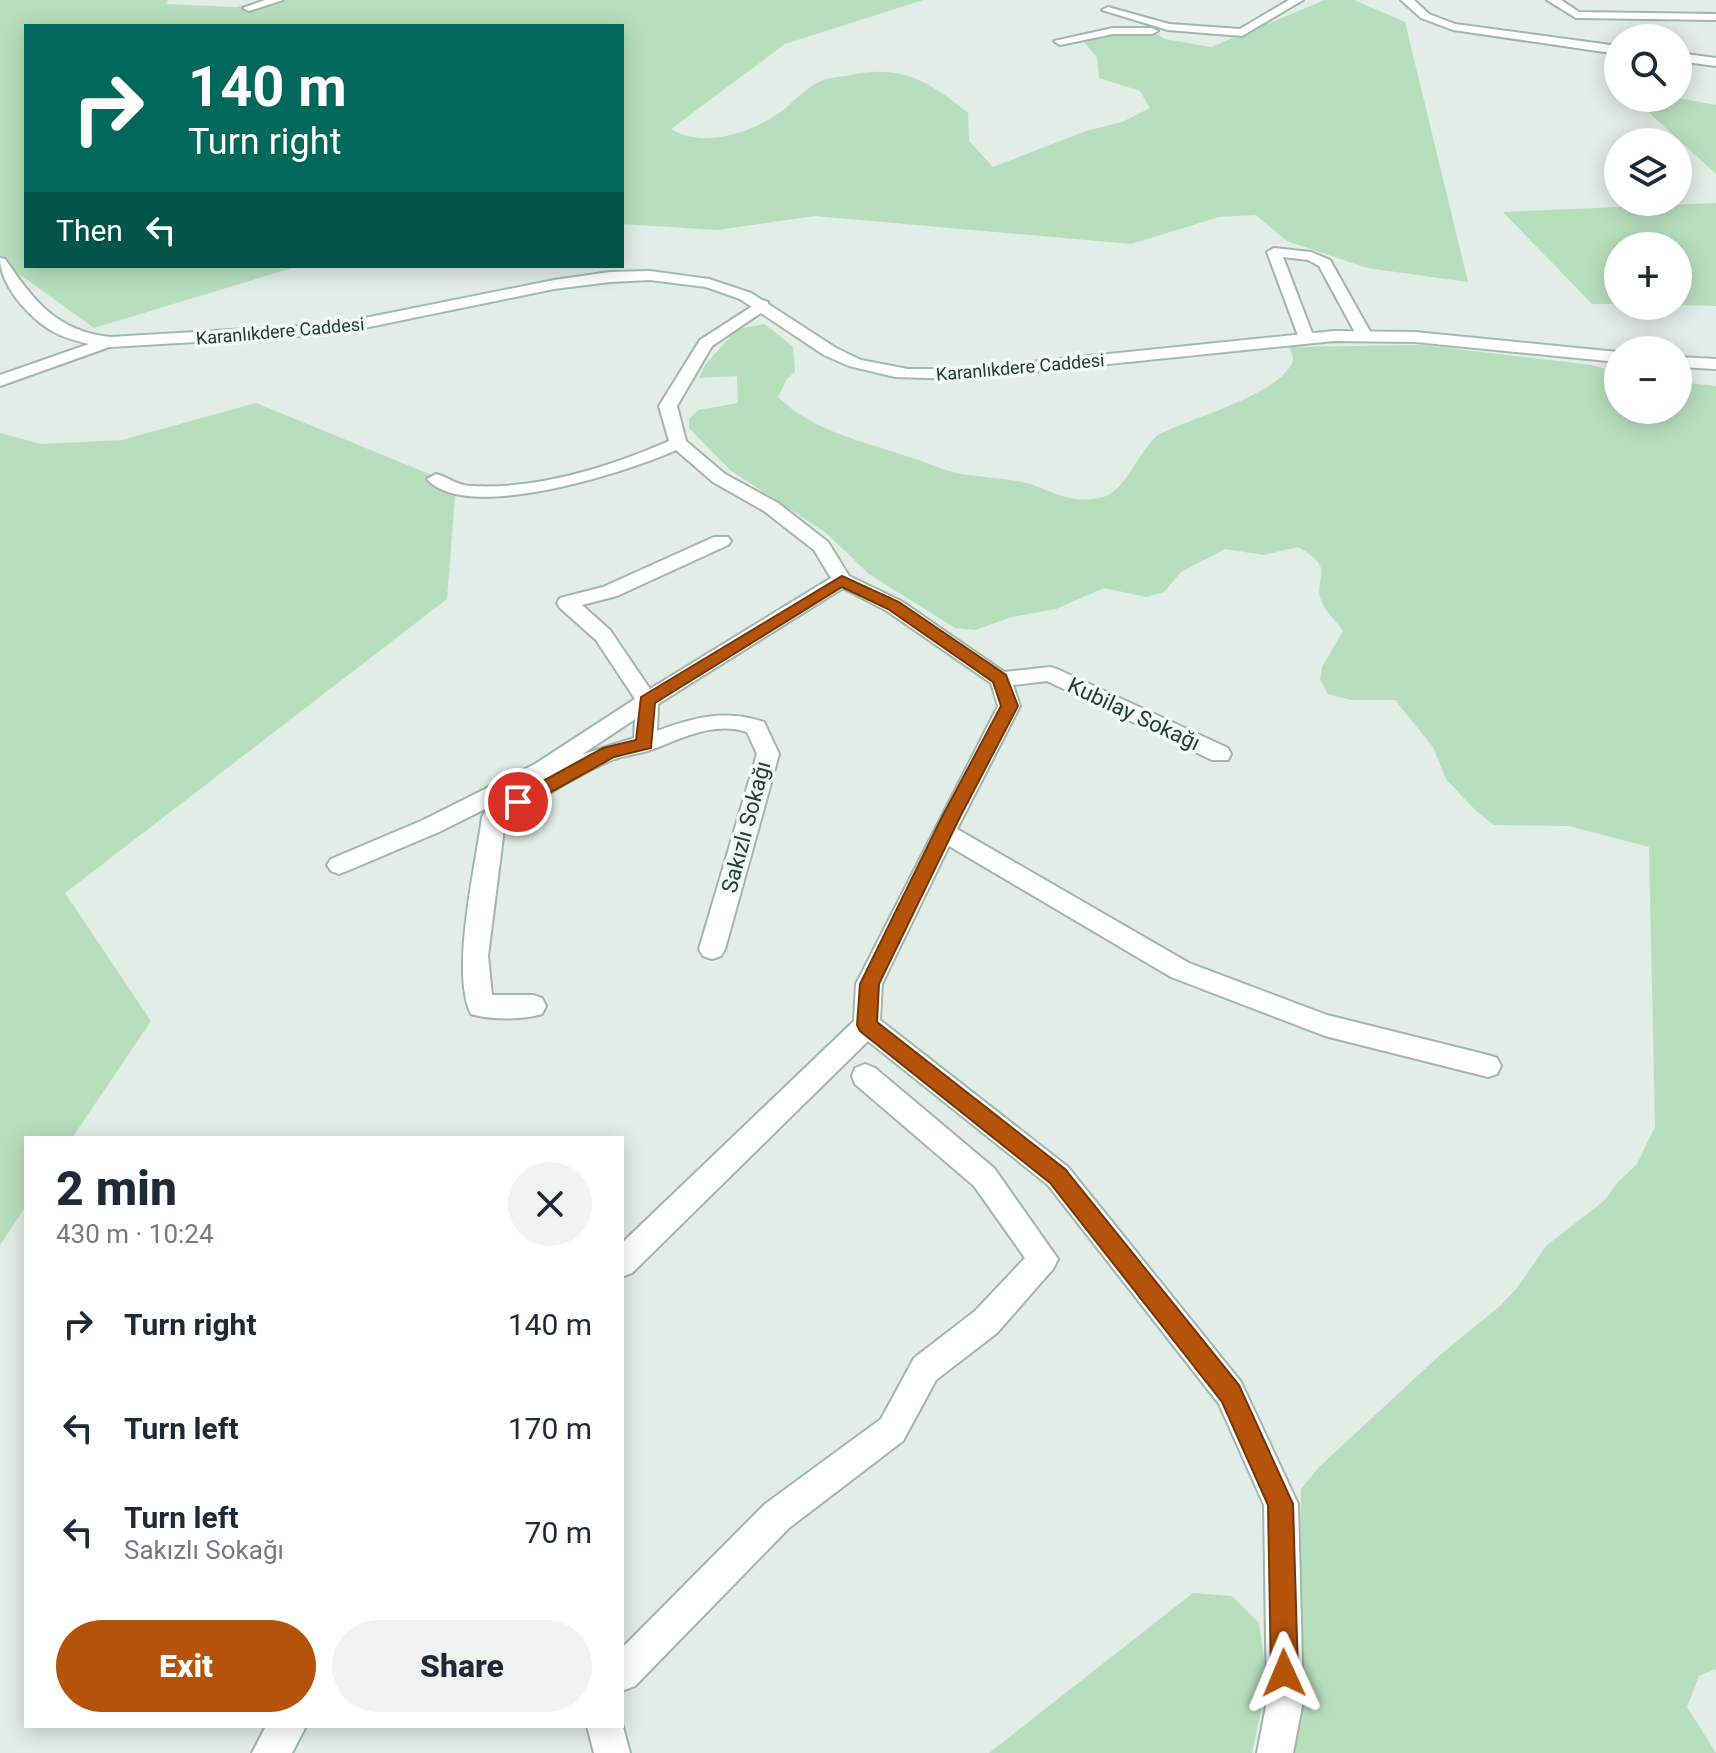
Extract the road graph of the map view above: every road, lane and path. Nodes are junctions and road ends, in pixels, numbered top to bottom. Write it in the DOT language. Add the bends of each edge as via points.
graph roads {
  1 [pos="277,0"];
  2 [pos="1407,0"];
  3 [pos="1553,0"];
  4 [pos="1288,1"];
  5 [pos="249,8"];
  6 [pos="1108,10"];
  7 [pos="1716,17"];
  8 [pos="1242,33"];
  9 [pos="1060,41"];
  10 [pos="1604,48"];
  11 [pos="1692,59"];
  12 [pos="1716,62"];
  13 [pos="0,262"];
  14 [pos="762,305"];
  15 [pos="1364,335"];
  16 [pos="1306,338"];
  17 [pos="109,342"];
  18 [pos="1604,356"];
  19 [pos="1692,363"];
  20 [pos="1716,364"];
  21 [pos="0,381"];
  22 [pos="678,443"];
  23 [pos="436,479"];
  24 [pos="721,541"];
  25 [pos="842,580"];
  26 [pos="1000,679"];
  27 [pos="647,701"];
  28 [pos="645,744"];
  29 [pos="1220,754"];
  30 [pos="944,832"];
  31 [pos="339,865"];
  32 [pos="712,949"];
  33 [pos="533,1006"];
  34 [pos="867,1025"];
  35 [pos="1488,1066"];
  36 [pos="865,1076"];
  37 [pos="624,1261"];
  38 [pos="624,1671"];
  39 [pos="287,1728"];
  40 [pos="606,1728"];
  41 [pos="270,1753"];
  42 [pos="612,1753"];
  43 [pos="1275,1753"];
  1 -- 5 [label="street"];
  2 -- 10 [label="street" via="1425,16 1453,27"];
  3 -- 7 [label="street" via="1576,15 1627,22"];
  4 -- 8 [label="street"];
  6 -- 8 [label="street" via="1168,27"];
  8 -- 9 [label="street" via="1211,38 1113,31"];
  11 -- 12 [label="street"];
  13 -- 17 [label="street, Karanlıkdere Caddesi" via="38,309 64,331"];
  14 -- 16 [label="street, Karanlıkdere Caddesi" via="835,354 907,374 962,374"];
  14 -- 17 [label="street, Karanlıkdere Caddesi" via="702,282 610,277 332,330"];
  14 -- 22 [label="street" via="706,343 668,406"];
  15 -- 16 [label="street, Karanlıkdere Caddesi"];
  15 -- 16 [label="street" via="1325,263 1274,252"];
  15 -- 18 [label="street, Karanlıkdere Caddesi"];
  17 -- 21 [label="street"];
  19 -- 20 [label="street"];
  22 -- 23 [label="street" via="652,456 549,483 467,492"];
  22 -- 25 [label="street" via="719,478 771,507 821,546"];
  24 -- 27 [label="street" via="610,592 567,603 603,635"];
  25 -- 26 [label="street" via="894,606"];
  25 -- 27 [label="street"];
  26 -- 29 [label="street, Kubilay Sokağı" via="1050,674"];
  26 -- 30 [label="street" via="1009,706"];
  27 -- 28 [label="street"];
  27 -- 31 [label="street" via="543,770"];
  28 -- 32 [label="street, Sakızlı Sokağı" via="703,722 738,720 756,727 768,754"];
  28 -- 33 [label="street, Sakızlı Sokağı" via="609,752 494,817 475,956 480,1006"];
  30 -- 34 [label="street" via="869,984"];
  30 -- 35 [label="street" via="1180,970 1325,1025"];
  34 -- 37 [label="street"];
  34 -- 43 [label="street" via="1058,1176 1230,1393 1281,1504 1285,1701"];
  36 -- 38 [label="street" via="984,1177 1043,1259 986,1322 925,1369 892,1430 777,1516"];
  39 -- 41 [label="street"];
  40 -- 42 [label="street"];
}
